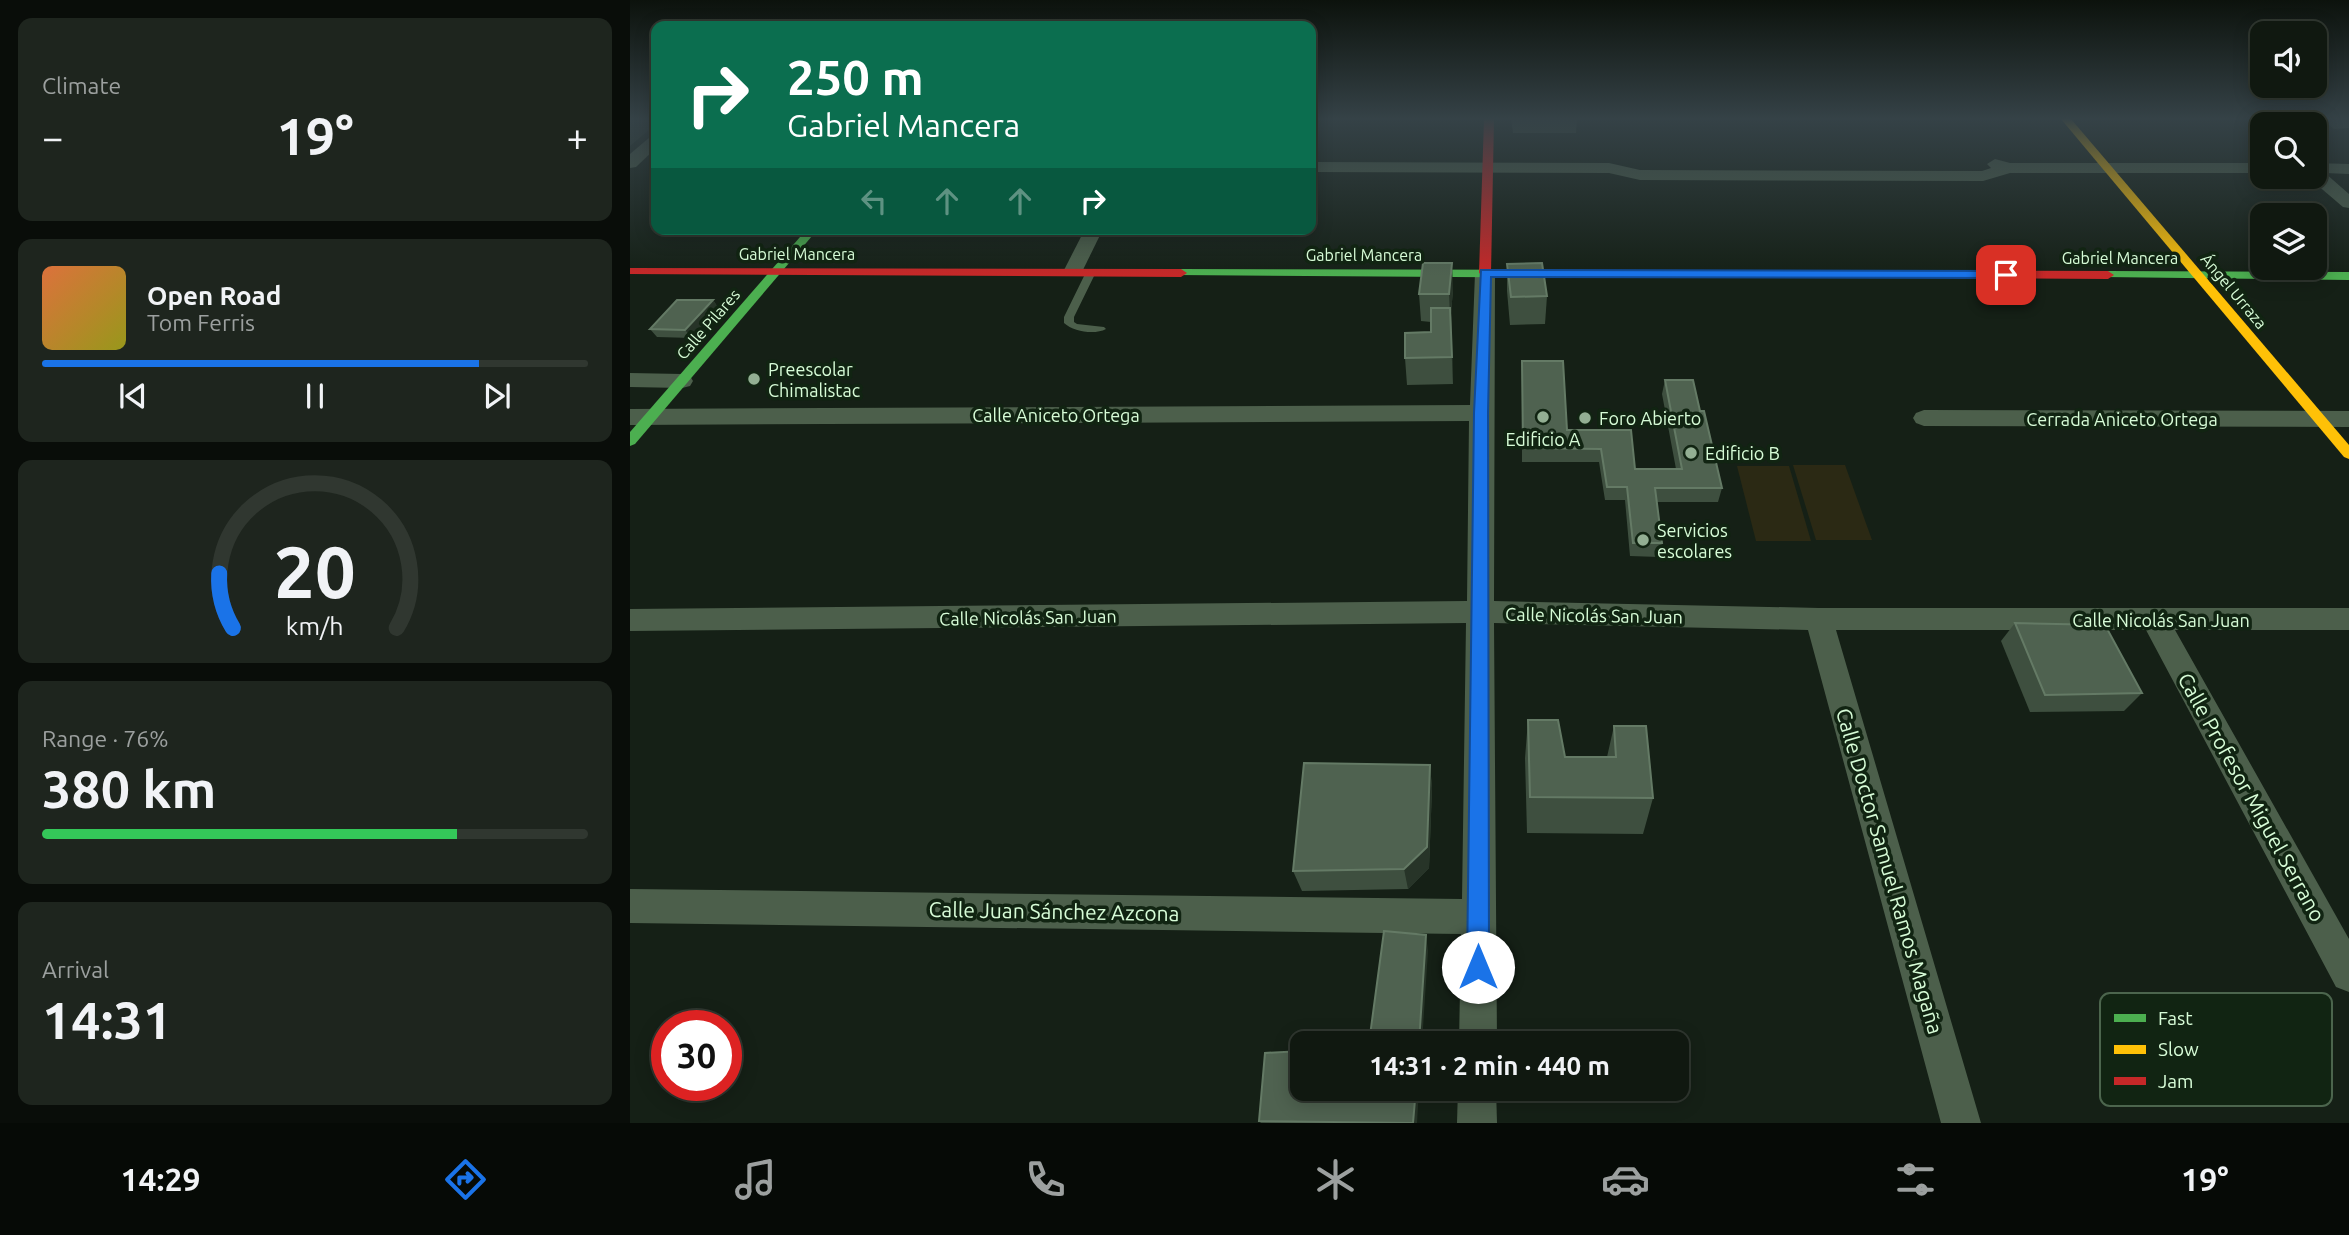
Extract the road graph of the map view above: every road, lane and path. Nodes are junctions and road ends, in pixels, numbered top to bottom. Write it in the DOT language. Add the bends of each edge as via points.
graph roads {
  1 [pos="1489,171"];
  2 [pos="1624,171"];
  3 [pos="1737,171"];
  4 [pos="1864,171"];
  5 [pos="1998,171"];
  6 [pos="2110,171"];
  7 [pos="2327,182"];
  8 [pos="2349,203"];
  9 [pos="808,235"];
  10 [pos="1092,235"];
  11 [pos="630,271"];
  12 [pos="776,272"];
  13 [pos="1082,272"];
  14 [pos="1486,273"];
  15 [pos="2198,275"];
  16 [pos="2349,276"];
  17 [pos="1101,329"];
  18 [pos="630,380"];
  19 [pos="682,381"];
  20 [pos="1481,413"];
  21 [pos="641,417"];
  22 [pos="1924,418"];
  23 [pos="2320,419"];
  24 [pos="2349,419"];
  25 [pos="630,441"];
  26 [pos="2349,454"];
  27 [pos="1480,612"];
  28 [pos="1819,619"];
  29 [pos="2349,619"];
  30 [pos="630,620"];
  31 [pos="2155,620"];
  32 [pos="630,906"];
  33 [pos="1478,917"];
  34 [pos="2349,974"];
  35 [pos="1478,1031"];
  36 [pos="1477,1101"];
  37 [pos="1477,1123"];
  38 [pos="1961,1123"];
  1 -- 14 [label="main road"];
  2 -- 3 [label="street" via="1640,175"];
  4 -- 5 [label="street" via="1983,176"];
  6 -- 15 [label="main road, Ángel Urraza"];
  7 -- 8 [label="street"];
  9 -- 12 [label="main road, Calle Pilares"];
  10 -- 13 [label="street"];
  11 -- 12 [label="main road, Gabriel Mancera"];
  12 -- 13 [label="main road, Gabriel Mancera"];
  12 -- 19 [label="main road, Calle Pilares"];
  13 -- 14 [label="main road, Gabriel Mancera"];
  13 -- 17 [label="lane" via="1069,323"];
  14 -- 15 [label="main road, Gabriel Mancera"];
  14 -- 20 [label="street"];
  15 -- 16 [label="main road, Gabriel Mancera"];
  15 -- 23 [label="main road, Ángel Urraza"];
  18 -- 19 [label="street"];
  19 -- 21 [label="main road, Calle Pilares"];
  20 -- 21 [label="street, Calle Aniceto Ortega"];
  20 -- 27 [label="street"];
  21 -- 25 [label="main road, Calle Pilares"];
  22 -- 23 [label="street, Cerrada Aniceto Ortega"];
  23 -- 24 [label="street"];
  23 -- 26 [label="main road, Ángel Urraza"];
  27 -- 28 [label="street, Calle Nicolás San Juan"];
  27 -- 30 [label="street, Calle Nicolás San Juan"];
  27 -- 33 [label="street"];
  28 -- 31 [label="street, Calle Nicolás San Juan"];
  28 -- 38 [label="street, Calle Doctor Samuel Ramos Magaña"];
  29 -- 31 [label="street, Calle Nicolás San Juan"];
  31 -- 34 [label="street, Calle Profesor Miguel Serrano"];
  32 -- 33 [label="street, Calle Juan Sánchez Azcona"];
  33 -- 35 [label="street"];
  36 -- 37 [label="street"];
}
